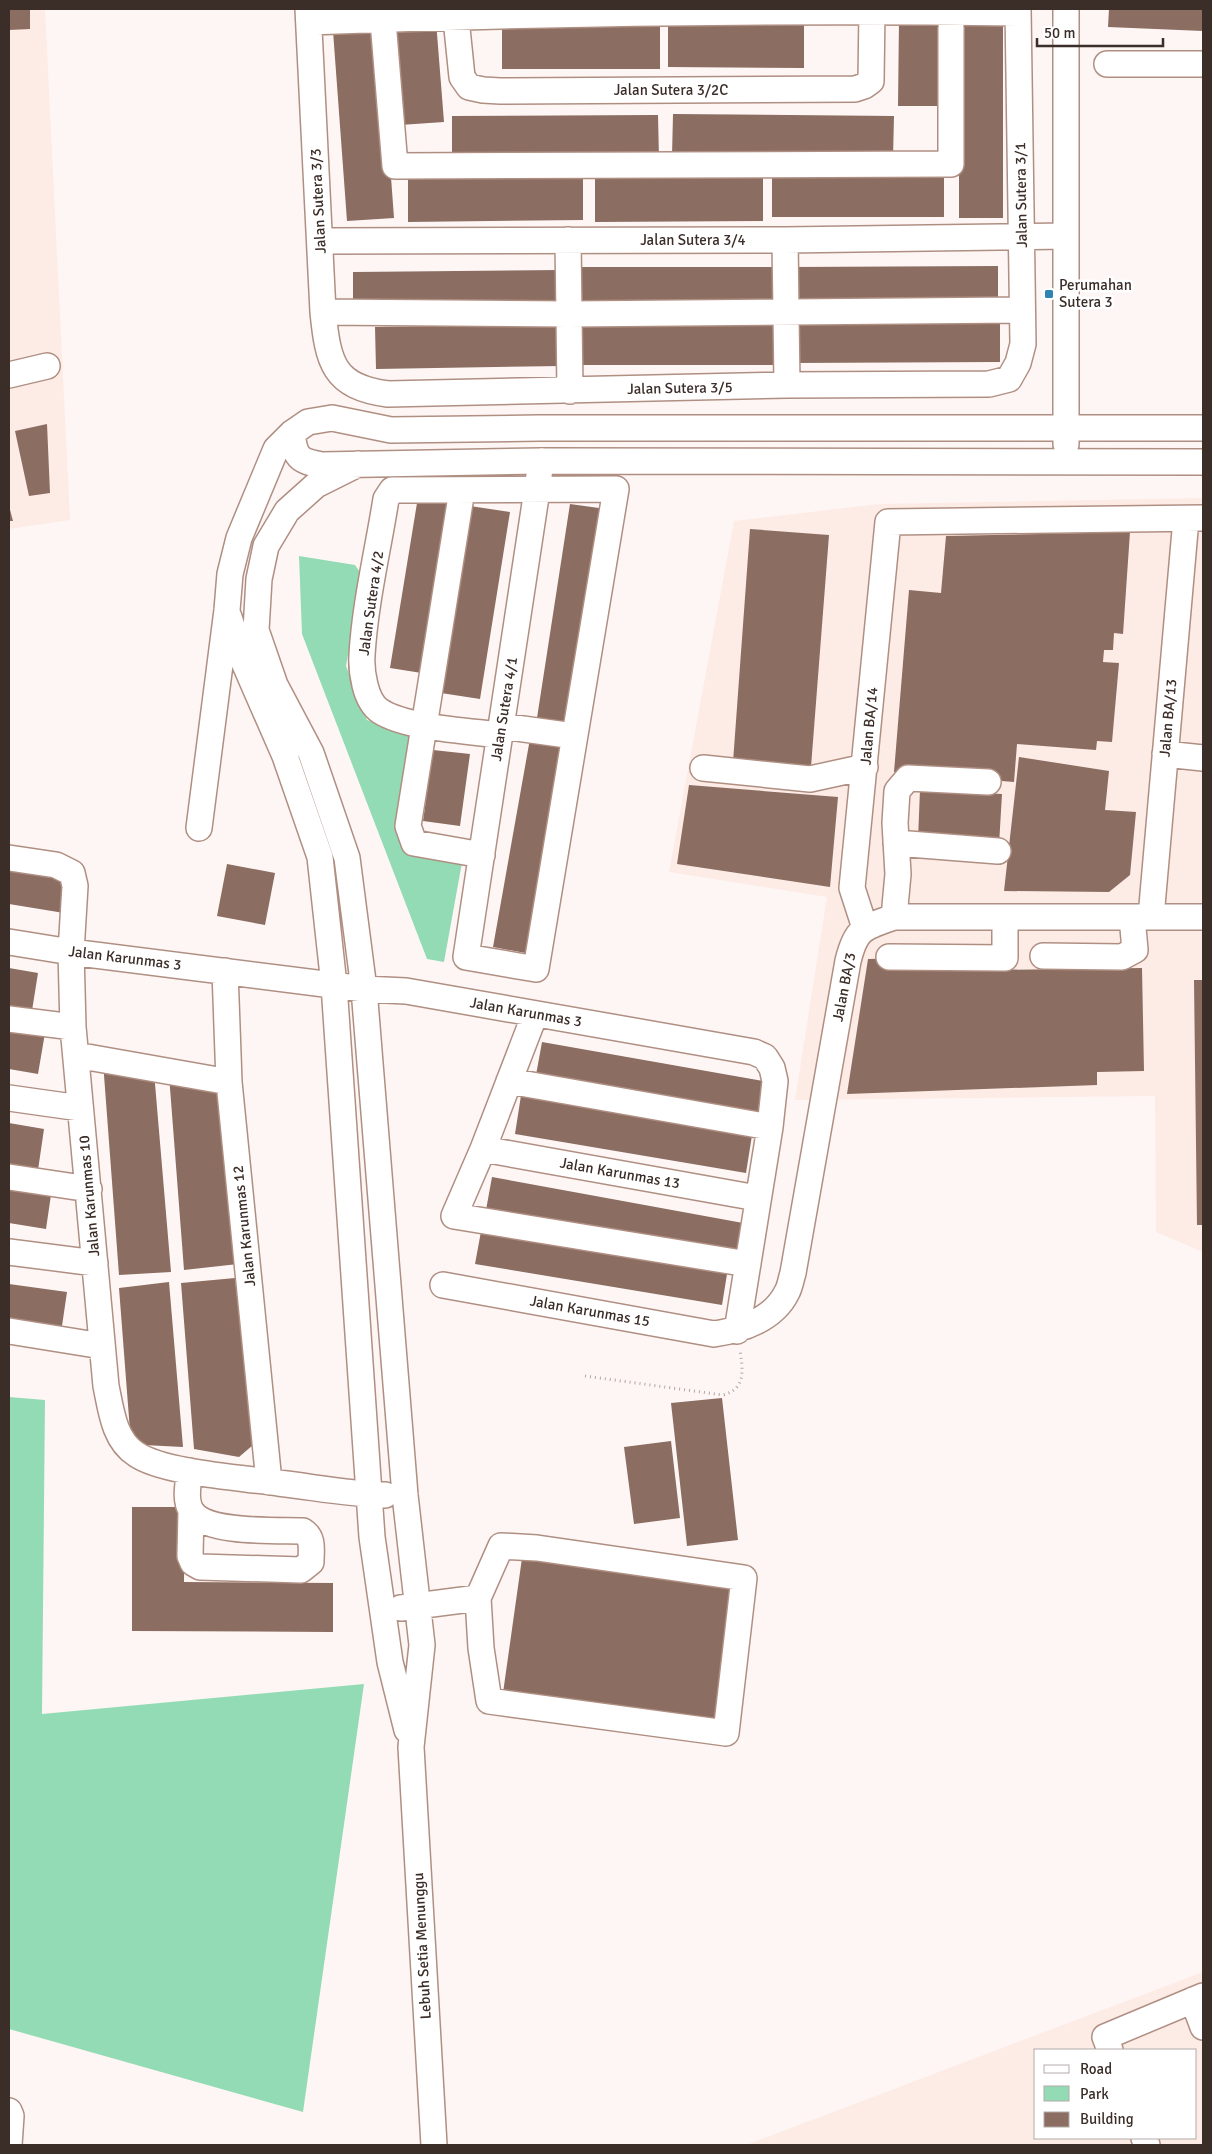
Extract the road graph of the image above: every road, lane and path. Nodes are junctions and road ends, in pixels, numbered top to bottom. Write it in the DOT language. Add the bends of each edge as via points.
graph roads {
  1 [pos="1066,9"];
  2 [pos="872,10"];
  3 [pos="951,10"];
  4 [pos="1018,11"];
  5 [pos="455,12"];
  6 [pos="383,14"];
  7 [pos="308,15"];
  8 [pos="1107,64"];
  9 [pos="1203,64"];
  10 [pos="1065,236"];
  11 [pos="1022,237"];
  12 [pos="568,240"];
  13 [pos="784,240"];
  14 [pos="320,241"];
  15 [pos="1022,310"];
  16 [pos="323,312"];
  17 [pos="786,312"];
  18 [pos="569,314"];
  19 [pos="47,366"];
  20 [pos="9,375"];
  21 [pos="1009,379"];
  22 [pos="352,384"];
  23 [pos="787,385"];
  24 [pos="570,391"];
  25 [pos="1065,427"];
  26 [pos="1203,428"];
  27 [pos="292,433"];
  28 [pos="541,461"];
  29 [pos="1066,462"];
  30 [pos="1203,462"];
  31 [pos="358,464"];
  32 [pos="462,490"];
  33 [pos="537,490"];
  34 [pos="1194,519"];
  35 [pos="259,579"];
  36 [pos="227,610"];
  37 [pos="424,725"];
  38 [pos="500,730"];
  39 [pos="574,736"];
  40 [pos="1165,754"];
  41 [pos="1203,758"];
  42 [pos="703,768"];
  43 [pos="865,768"];
  44 [pos="988,782"];
  45 [pos="199,828"];
  46 [pos="896,843"];
  47 [pos="998,852"];
  48 [pos="482,855"];
  49 [pos="9,858"];
  50 [pos="894,917"];
  51 [pos="1005,917"];
  52 [pos="1142,917"];
  53 [pos="1203,917"];
  54 [pos="865,928"];
  55 [pos="9,942"];
  56 [pos="71,952"];
  57 [pos="1043,956"];
  58 [pos="889,957"];
  59 [pos="226,971"];
  60 [pos="334,985"];
  61 [pos="364,989"];
  62 [pos="535,1014"];
  63 [pos="9,1019"];
  64 [pos="73,1027"];
  65 [pos="76,1055"];
  66 [pos="509,1081"];
  67 [pos="229,1082"];
  68 [pos="9,1098"];
  69 [pos="80,1108"];
  70 [pos="770,1127"];
  71 [pos="483,1149"];
  72 [pos="9,1177"];
  73 [pos="89,1188"];
  74 [pos="757,1198"];
  75 [pos="9,1252"];
  76 [pos="95,1263"];
  77 [pos="748,1264"];
  78 [pos="443,1284"];
  79 [pos="737,1331"];
  80 [pos="9,1332"];
  81 [pos="102,1346"];
  82 [pos="585,1376"];
  83 [pos="190,1471"];
  84 [pos="269,1482"];
  85 [pos="370,1495"];
  86 [pos="405,1496"];
  87 [pos="191,1511"];
  88 [pos="478,1598"];
  89 [pos="418,1606"];
  90 [pos="381,1610"];
  91 [pos="411,1747"];
  92 [pos="1198,1998"];
  93 [pos="1203,2027"];
  94 [pos="1110,2049"];
  95 [pos="9,2111"];
  96 [pos="9,2145"];
  97 [pos="434,2145"];
  1 -- 10 [label="street"];
  2 -- 3 [label="street"];
  2 -- 5 [label="street"];
  2 -- 5 [label="street, Jalan Sutera 3/2C" via="871,81 855,89 483,90 469,87 462,77"];
  3 -- 4 [label="street"];
  3 -- 6 [label="street" via="952,164 395,166"];
  4 -- 11 [label="street, Jalan Sutera 3/1"];
  5 -- 6 [label="street"];
  6 -- 7 [label="street"];
  7 -- 14 [label="street, Jalan Sutera 3/3"];
  8 -- 9 [label="street"];
  10 -- 11 [label="street, Jalan Sutera 3/4"];
  10 -- 25 [label="street"];
  11 -- 13 [label="street, Jalan Sutera 3/4"];
  11 -- 15 [label="street, Jalan Sutera 3/1"];
  12 -- 13 [label="street, Jalan Sutera 3/4"];
  12 -- 14 [label="street, Jalan Sutera 3/4"];
  12 -- 18 [label="street"];
  13 -- 17 [label="street"];
  14 -- 16 [label="street, Jalan Sutera 3/3"];
  15 -- 17 [label="street"];
  15 -- 21 [label="street, Jalan Sutera 3/1" via="1023,344"];
  16 -- 18 [label="street"];
  16 -- 22 [label="street, Jalan Sutera 3/3" via="329,356 339,375"];
  17 -- 18 [label="street"];
  17 -- 23 [label="street"];
  18 -- 24 [label="street"];
  19 -- 20 [label="street"];
  21 -- 23 [label="street, Jalan Sutera 3/5" via="989,384"];
  22 -- 24 [label="street, Jalan Sutera 3/5" via="388,394"];
  23 -- 24 [label="street, Jalan Sutera 3/5"];
  25 -- 26 [label="street"];
  25 -- 27 [label="street" via="391,430 332,418 308,422"];
  25 -- 29 [label="street"];
  27 -- 31 [label="street" via="294,450 305,462"];
  27 -- 36 [label="street" via="276,449 240,538 230,574"];
  28 -- 29 [label="street"];
  28 -- 31 [label="street"];
  28 -- 33 [label="street, Jalan Sutera 4/1"];
  29 -- 30 [label="street"];
  31 -- 35 [label="street" via="316,485 288,511 266,546"];
  32 -- 33 [label="street"];
  32 -- 37 [label="street"];
  32 -- 37 [label="street, Jalan Sutera 4/2" via="392,490 386,499 369,598 362,656 370,698 378,710 389,716"];
  33 -- 38 [label="street, Jalan Sutera 4/1"];
  33 -- 39 [label="street" via="616,489"];
  34 -- 40 [label="street, Jalan BA/13"];
  34 -- 43 [label="street, Jalan BA/14" via="888,522"];
  35 -- 36 [label="street"];
  35 -- 61 [label="street" via="256,630 275,685 311,753 348,858"];
  36 -- 45 [label="street"];
  36 -- 60 [label="street" via="243,660 288,765 320,857"];
  37 -- 38 [label="street, Jalan Sutera 4/2"];
  37 -- 48 [label="street" via="408,826 414,843"];
  38 -- 39 [label="street, Jalan Sutera 4/2"];
  38 -- 48 [label="street, Jalan Sutera 4/1"];
  39 -- 48 [label="street, Jalan Sutera 4/1" via="536,969 466,957"];
  40 -- 41 [label="street"];
  40 -- 52 [label="street, Jalan BA/13"];
  42 -- 43 [label="street" via="810,779"];
  43 -- 54 [label="street, Jalan BA/14" via="852,888"];
  44 -- 46 [label="street" via="908,778 897,792"];
  46 -- 47 [label="street"];
  46 -- 50 [label="street" via="898,874"];
  49 -- 56 [label="street, Jalan Karunmas 10" via="56,865 72,873 75,886"];
  50 -- 51 [label="street"];
  50 -- 54 [label="street"];
  51 -- 52 [label="street"];
  51 -- 58 [label="street" via="1005,958"];
  52 -- 53 [label="street"];
  52 -- 57 [label="street, Jalan BA/13" via="1135,950 1122,957"];
  54 -- 79 [label="street, Jalan BA/3" via="853,940 848,961 787,1292 765,1317"];
  55 -- 56 [label="street, Jalan Karunmas 3"];
  56 -- 59 [label="street, Jalan Karunmas 3"];
  56 -- 64 [label="street, Jalan Karunmas 10"];
  59 -- 60 [label="street, Jalan Karunmas 3"];
  59 -- 67 [label="street, Jalan Karunmas 12"];
  60 -- 61 [label="street, Jalan Karunmas 3"];
  60 -- 85 [label="street"];
  61 -- 62 [label="street, Jalan Karunmas 3" via="406,991"];
  61 -- 86 [label="street"];
  62 -- 66 [label="street"];
  62 -- 70 [label="street, Jalan Karunmas 3" via="754,1052 765,1057 775,1080"];
  63 -- 64 [label="street"];
  64 -- 65 [label="street, Jalan Karunmas 10"];
  65 -- 67 [label="street"];
  65 -- 69 [label="street, Jalan Karunmas 10"];
  66 -- 70 [label="street"];
  66 -- 71 [label="street"];
  67 -- 84 [label="street, Jalan Karunmas 12"];
  68 -- 69 [label="street"];
  69 -- 73 [label="street, Jalan Karunmas 10"];
  70 -- 74 [label="street, Jalan Karunmas 3"];
  71 -- 74 [label="street, Jalan Karunmas 13"];
  71 -- 77 [label="street" via="454,1216"];
  72 -- 73 [label="street"];
  73 -- 76 [label="street, Jalan Karunmas 10"];
  74 -- 77 [label="street, Jalan Karunmas 3"];
  75 -- 76 [label="street"];
  76 -- 81 [label="street, Jalan Karunmas 10"];
  77 -- 79 [label="street, Jalan Karunmas 3"];
  78 -- 79 [label="street, Jalan Karunmas 15" via="714,1334"];
  79 -- 82 [label="path" via="739,1386 723,1395"];
  80 -- 81 [label="street"];
  81 -- 83 [label="street, Jalan Karunmas 10" via="106,1386 120,1437 135,1454 154,1463"];
  83 -- 84 [label="street"];
  83 -- 87 [label="street" via="188,1501"];
  84 -- 85 [label="street"];
  85 -- 86 [label="street"];
  85 -- 90 [label="street"];
  86 -- 89 [label="street"];
  87 -- 87 [label="street" via="198,1519 224,1527 303,1531 311,1540 311,1562 301,1570 200,1567 190,1556"];
  88 -- 88 [label="street" via="501,1546 537,1548 744,1578 726,1733 489,1701"];
  88 -- 89 [label="street"];
  89 -- 90 [label="street"];
  89 -- 91 [label="street" via="422,1645"];
  90 -- 91 [label="street"];
  91 -- 97 [label="street, Lebuh Setia Menunggu"];
  92 -- 93 [label="street"];
  92 -- 94 [label="street" via="1105,2036"];
  95 -- 96 [label="street"];
}
